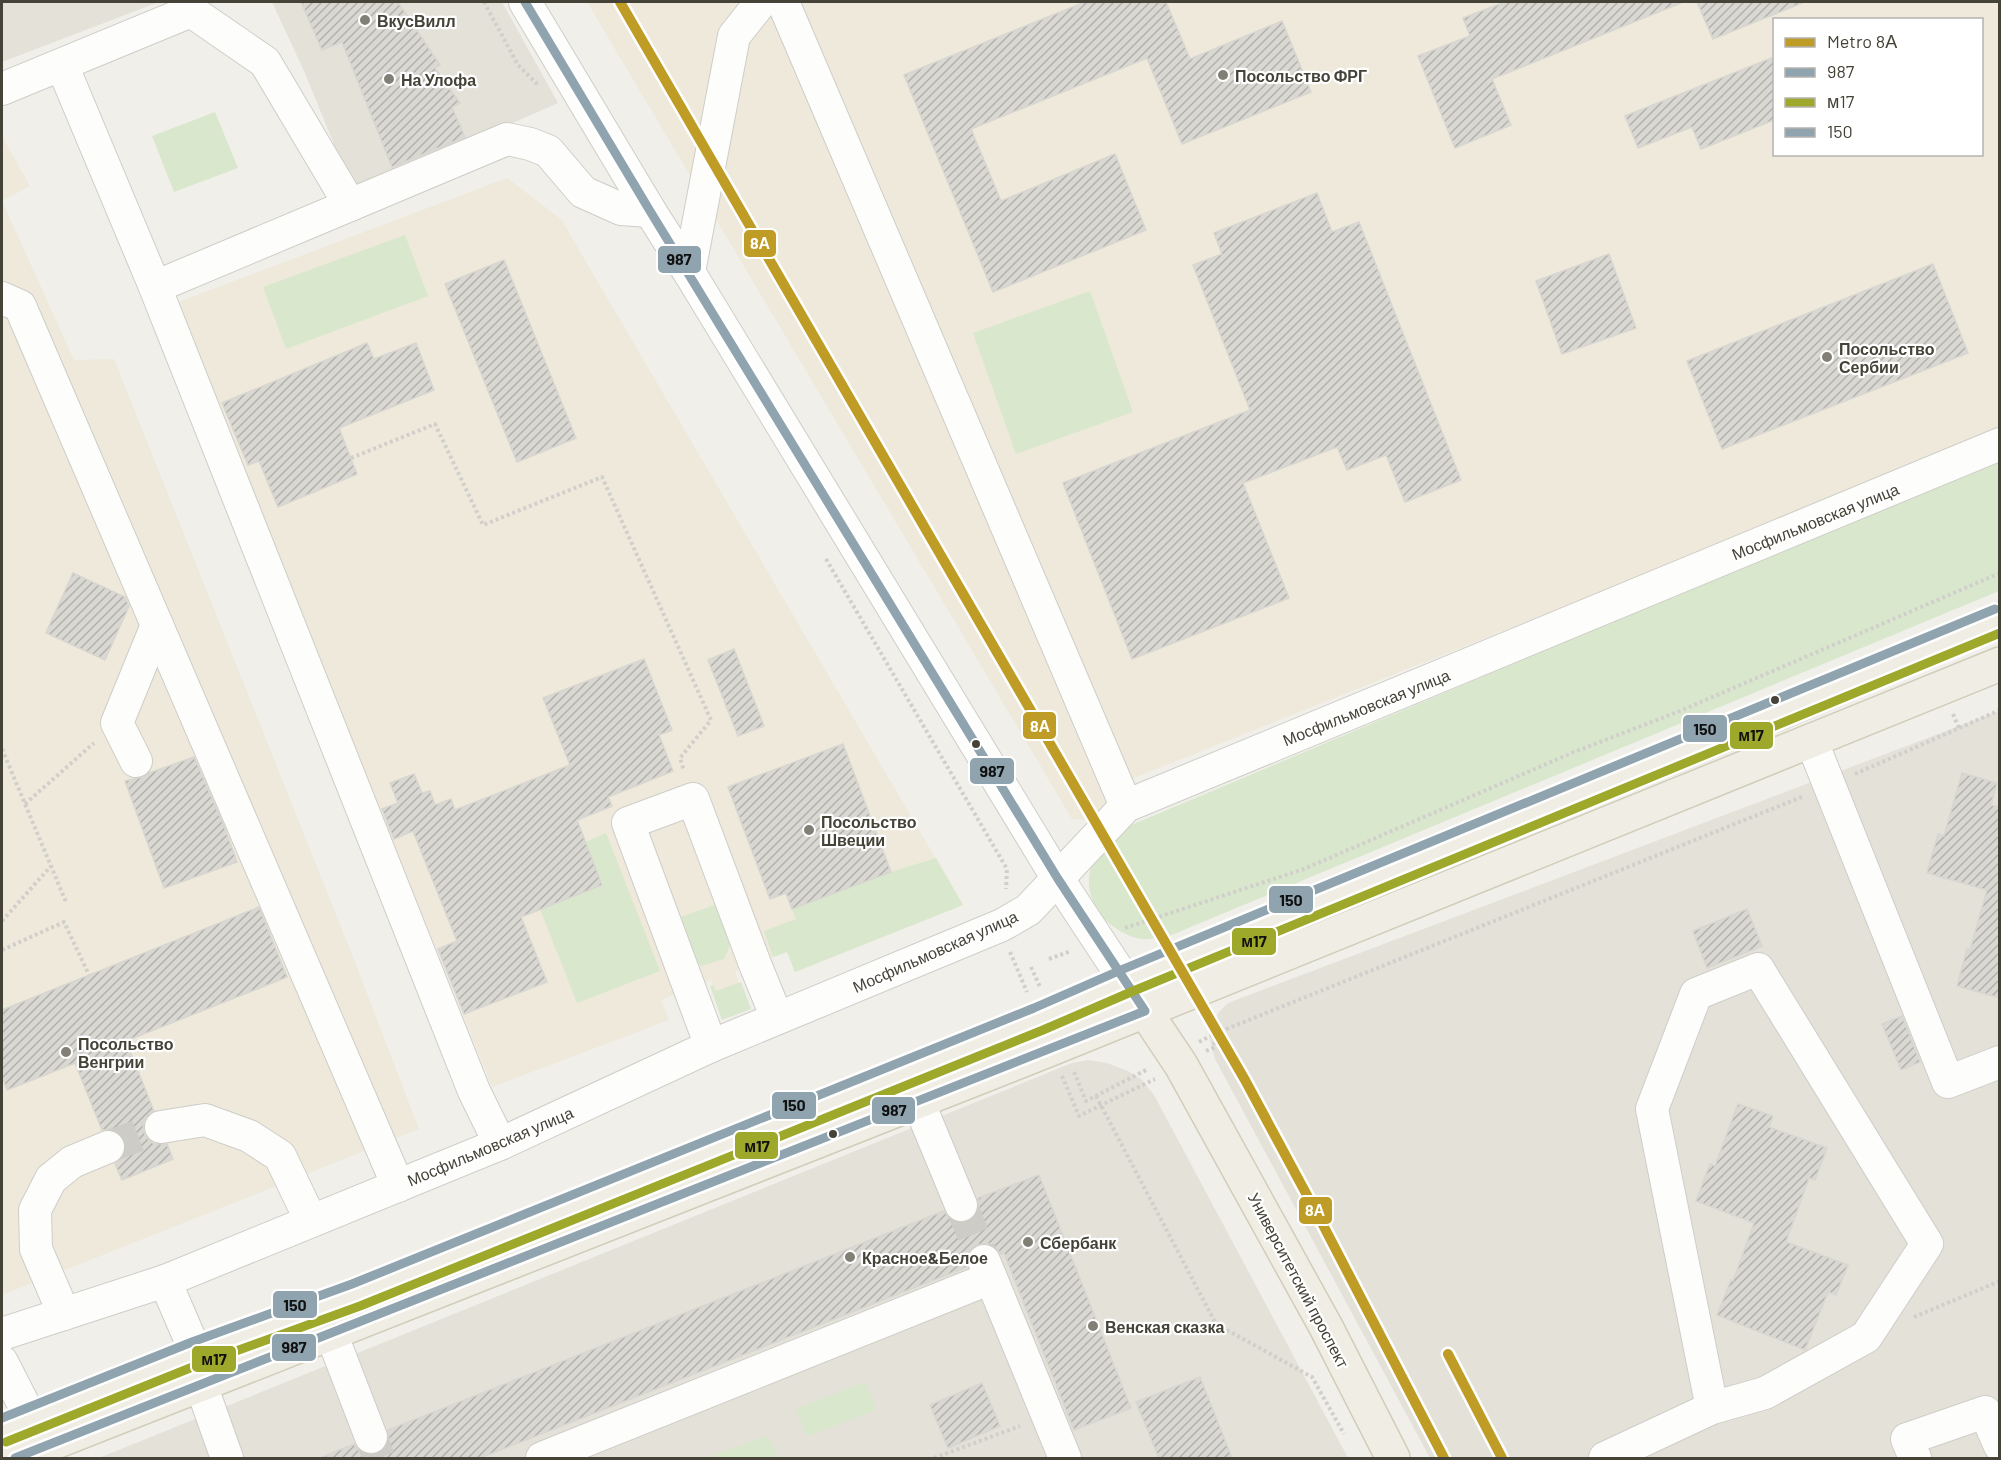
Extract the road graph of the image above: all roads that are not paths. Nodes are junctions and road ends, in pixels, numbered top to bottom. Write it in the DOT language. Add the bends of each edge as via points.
graph roads {
  1 [pos="525,2"];
  2 [pos="761,2"];
  3 [pos="783,2"];
  4 [pos="63,65"];
  5 [pos="2,89"];
  6 [pos="350,205"];
  7 [pos="650,211"];
  8 [pos="689,272"];
  9 [pos="155,287"];
  10 [pos="2,298"];
  11 [pos="2000,444"];
  12 [pos="2000,620"];
  13 [pos="157,625"];
  14 [pos="2000,664"];
  15 [pos="1812,742"];
  16 [pos="136,761"];
  17 [pos="1126,806"];
  18 [pos="1058,879"];
  19 [pos="1126,981"];
  20 [pos="1145,1011"];
  21 [pos="777,1018"];
  22 [pos="711,1046"];
  23 [pos="2000,1062"];
  24 [pos="918,1101"];
  25 [pos="161,1127"];
  26 [pos="500,1144"];
  27 [pos="108,1147"];
  28 [pos="398,1186"];
  29 [pos="961,1205"];
  30 [pos="311,1221"];
  31 [pos="165,1281"];
  32 [pos="64,1314"];
  33 [pos="331,1333"];
  34 [pos="2,1334"];
  35 [pos="196,1353"];
  36 [pos="2,1362"];
  37 [pos="201,1385"];
  38 [pos="1712,1408"];
  39 [pos="16,1425"];
  40 [pos="371,1437"];
  41 [pos="2000,1446"];
  42 [pos="15,1458"];
  43 [pos="227,1458"];
  44 [pos="542,1458"];
  45 [pos="1065,1458"];
  46 [pos="1393,1458"];
  47 [pos="1605,1458"];
  48 [pos="1915,1458"];
  1 -- 7 [label="street"];
  2 -- 8 [label="street" via="734,36"];
  3 -- 17 [label="street"];
  4 -- 5 [label="street"];
  4 -- 6 [label="street" via="191,11 265,62"];
  4 -- 9 [label="street"];
  6 -- 7 [label="street" via="507,139 548,151 584,192 621,208"];
  6 -- 9 [label="street"];
  7 -- 8 [label="street"];
  8 -- 18 [label="street"];
  9 -- 26 [label="street" via="474,1091"];
  10 -- 13 [label="street" via="20,306"];
  11 -- 17 [label="street, Мосфильмовская улица"];
  12 -- 19 [label="main road"];
  13 -- 16 [label="street" via="117,723"];
  13 -- 28 [label="street"];
  14 -- 15 [label="main road"];
  15 -- 20 [label="main road"];
  15 -- 23 [label="street" via="1948,1082"];
  17 -- 18 [label="street, Мосфильмовская улица"];
  18 -- 19 [label="street"];
  18 -- 21 [label="street, Мосфильмовская улица" via="1028,910 1002,925"];
  19 -- 20 [label="street"];
  19 -- 35 [label="main road" via="356,1295"];
  20 -- 24 [label="main road"];
  20 -- 46 [label="main road, Университетский проспект" via="1175,1055 1227,1148"];
  21 -- 22 [label="street, Мосфильмовская улица"];
  21 -- 22 [label="street" via="693,799 628,823"];
  22 -- 26 [label="street, Мосфильмовская улица"];
  24 -- 29 [label="street"];
  24 -- 33 [label="main road"];
  25 -- 30 [label="street" via="206,1120 249,1136 280,1156"];
  26 -- 28 [label="street, Мосфильмовская улица"];
  27 -- 32 [label="street" via="72,1162 51,1179 35,1210 36,1249"];
  28 -- 30 [label="street, Мосфильмовская улица"];
  30 -- 31 [label="street, Мосфильмовская улица"];
  31 -- 32 [label="street, Мосфильмовская улица"];
  31 -- 35 [label="street"];
  32 -- 34 [label="street, Мосфильмовская улица"];
  33 -- 37 [label="main road"];
  33 -- 40 [label="street"];
  35 -- 39 [label="main road"];
  36 -- 39 [label="street"];
  37 -- 42 [label="main road"];
  37 -- 43 [label="street"];
  38 -- 38 [label="street" via="1765,1393 1866,1337 1926,1244 1758,969 1696,994 1652,1109"];
  38 -- 47 [label="street"];
  41 -- 48 [label="street" via="1984,1412 1907,1439"];
  44 -- 45 [label="street" via="987,1269"];
}
